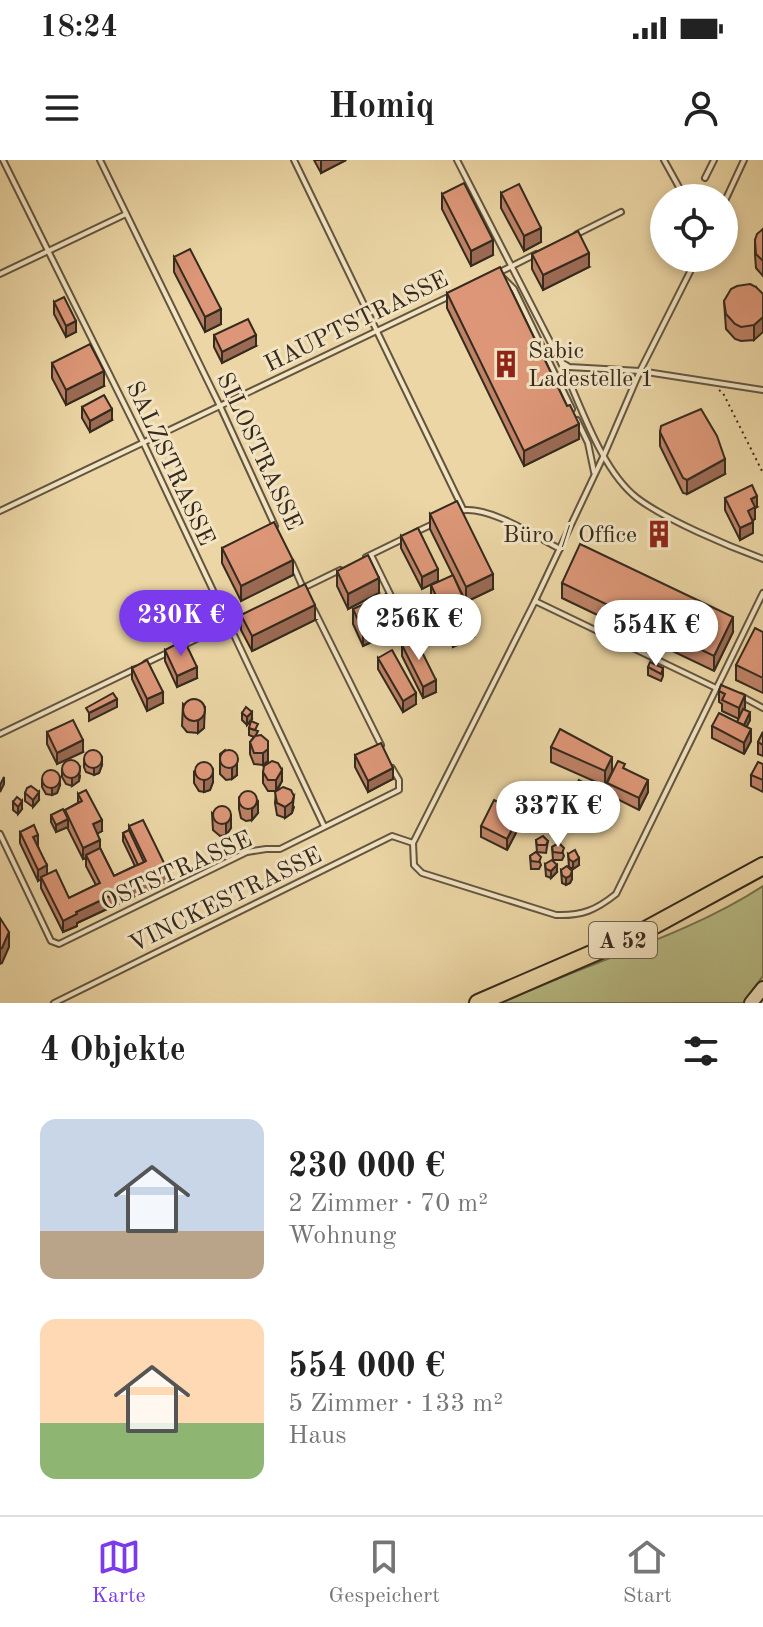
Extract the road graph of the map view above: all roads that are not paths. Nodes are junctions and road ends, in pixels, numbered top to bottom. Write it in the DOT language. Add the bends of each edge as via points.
graph roads {
  1 [pos="3,160"];
  2 [pos="100,160"];
  3 [pos="294,160"];
  4 [pos="457,160"];
  5 [pos="664,160"];
  6 [pos="714,160"];
  7 [pos="744,160"];
  8 [pos="705,178"];
  9 [pos="677,184"];
  10 [pos="733,184"];
  11 [pos="621,212"];
  12 [pos="126,214"];
  13 [pos="566,239"];
  14 [pos="48,252"];
  15 [pos="538,253"];
  16 [pos="510,266"];
  17 [pos="690,272"];
  18 [pos="0,274"];
  19 [pos="456,294"];
  20 [pos="377,333"];
  21 [pos="561,362"];
  22 [pos="640,371"];
  23 [pos="763,390"];
  24 [pos="220,406"];
  25 [pos="143,442"];
  26 [pos="604,455"];
  27 [pos="594,474"];
  28 [pos="463,509"];
  29 [pos="0,511"];
  30 [pos="450,516"];
  31 [pos="437,522"];
  32 [pos="277,532"];
  33 [pos="560,549"];
  34 [pos="371,555"];
  35 [pos="763,559"];
  36 [pos="290,560"];
  37 [pos="358,561"];
  38 [pos="344,568"];
  39 [pos="303,588"];
  40 [pos="763,593"];
  41 [pos="290,594"];
  42 [pos="310,601"];
  43 [pos="535,601"];
  44 [pos="396,606"];
  45 [pos="252,612"];
  46 [pos="227,625"];
  47 [pos="717,686"];
  48 [pos="763,708"];
  49 [pos="0,734"];
  50 [pos="385,753"];
  51 [pos="392,766"];
  52 [pos="324,826"];
  53 [pos="0,834"];
  54 [pos="413,843"];
  55 [pos="763,866"];
  56 [pos="763,988"];
  57 [pos="54,1003"];
  58 [pos="478,1003"];
  59 [pos="751,1003"];
  1 -- 14 [label="lane, SALZSTRASSE"];
  2 -- 12 [label="lane, SILOSTRASSE"];
  3 -- 20 [label="lane"];
  4 -- 16 [label="lane"];
  5 -- 9 [label="lane"];
  6 -- 8 [label="lane"];
  7 -- 10 [label="lane"];
  11 -- 13 [label="lane"];
  12 -- 14 [label="lane"];
  12 -- 24 [label="lane, SILOSTRASSE"];
  14 -- 18 [label="lane"];
  14 -- 25 [label="lane, SALZSTRASSE"];
  15 -- 16 [label="lane"];
  16 -- 21 [label="lane"];
  16 -- 27 [label="lane" via="495,274 506,279 520,301 588,443"];
  17 -- 22 [label="lane"];
  19 -- 20 [label="lane, HAUPTSTRASSE"];
  20 -- 24 [label="lane, HAUPTSTRASSE"];
  20 -- 28 [label="lane"];
  21 -- 22 [label="lane" via="569,367"];
  21 -- 26 [label="lane"];
  22 -- 23 [label="lane"];
  22 -- 26 [label="lane"];
  24 -- 25 [label="lane, HAUPTSTRASSE"];
  24 -- 32 [label="lane, SILOSTRASSE"];
  25 -- 29 [label="lane, HAUPTSTRASSE"];
  25 -- 46 [label="lane, SALZSTRASSE"];
  26 -- 27 [label="lane"];
  26 -- 35 [label="lane" via="636,497"];
  27 -- 33 [label="lane"];
  28 -- 30 [label="lane"];
  28 -- 33 [label="lane" via="501,519"];
  31 -- 34 [label="lane"];
  33 -- 43 [label="lane"];
  34 -- 37 [label="lane"];
  34 -- 44 [label="lane"];
  36 -- 39 [label="lane, SILOSTRASSE"];
  38 -- 39 [label="lane"];
  39 -- 41 [label="lane"];
  40 -- 47 [label="lane"];
  42 -- 50 [label="lane"];
  43 -- 47 [label="lane"];
  43 -- 54 [label="lane"];
  45 -- 46 [label="lane"];
  46 -- 49 [label="lane"];
  46 -- 52 [label="lane, SALZSTRASSE"];
  47 -- 48 [label="lane"];
  47 -- 54 [label="lane" via="616,894 599,908 579,916 556,915 422,873 414,865"];
  51 -- 52 [label="lane, OSTSTRASSE" via="399,790"];
  52 -- 53 [label="lane, OSTSTRASSE" via="280,849 247,852 59,944 51,941"];
  54 -- 57 [label="lane, VINCKESTRASSE" via="392,836"];
  55 -- 58 [label="highway, A 52" via="640,933"];
  56 -- 59 [label="street"];
}
